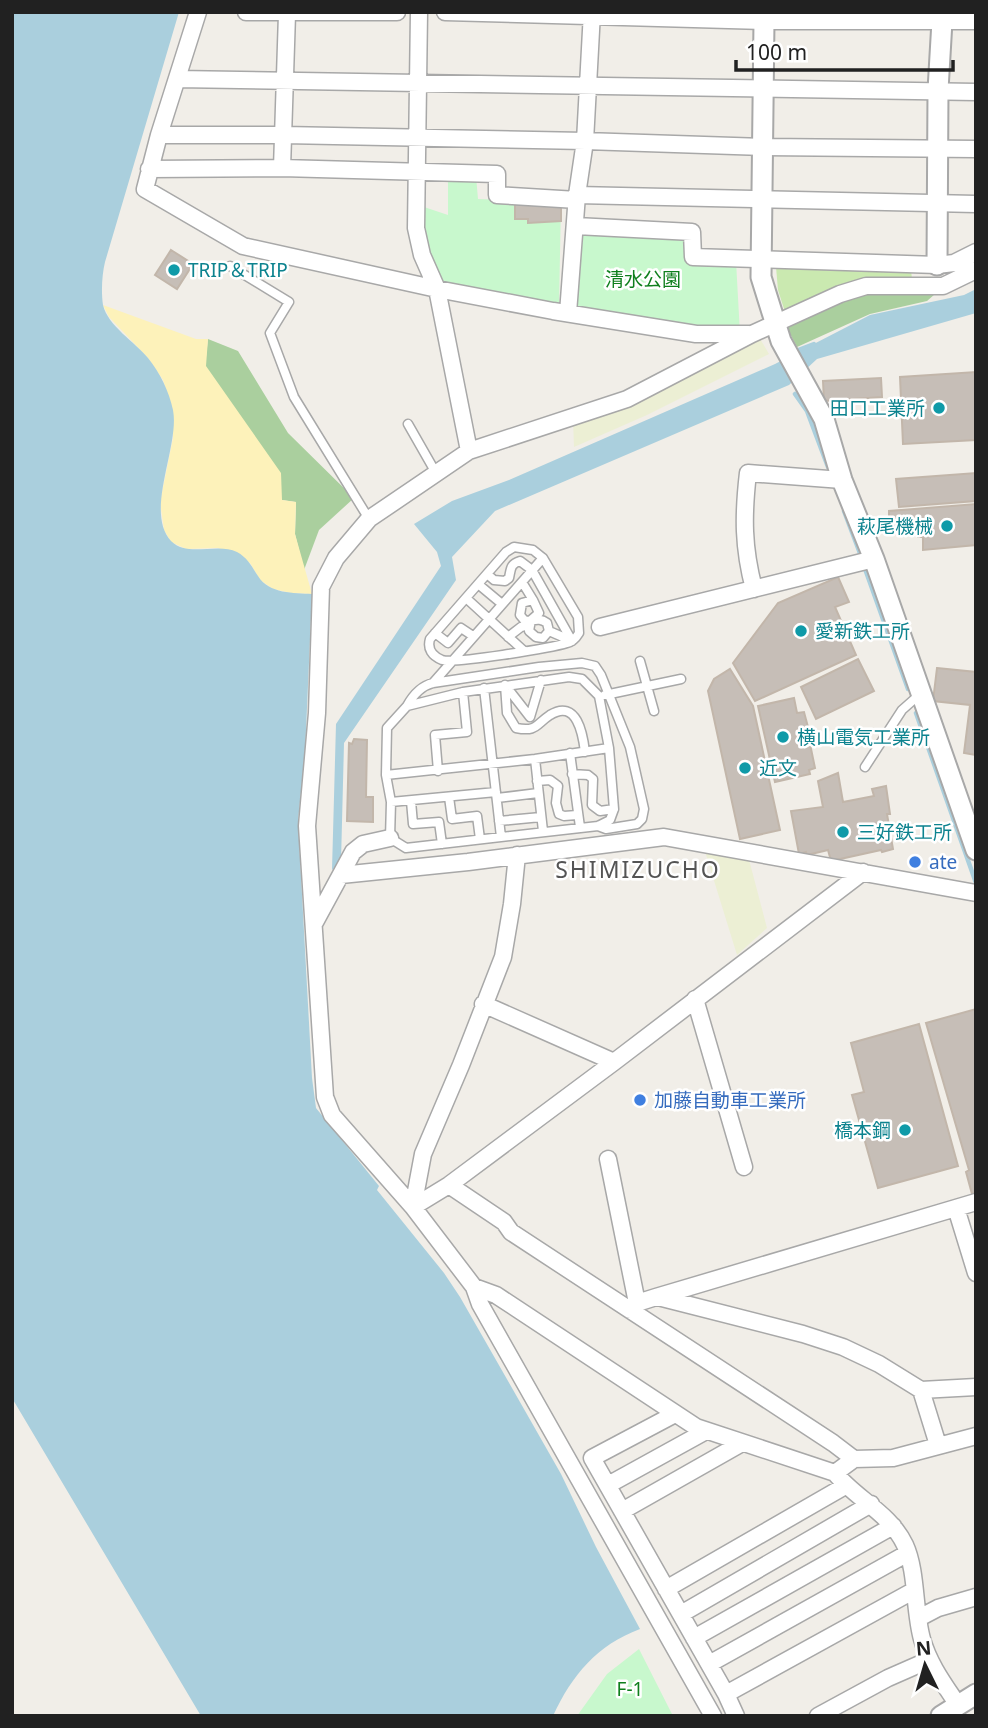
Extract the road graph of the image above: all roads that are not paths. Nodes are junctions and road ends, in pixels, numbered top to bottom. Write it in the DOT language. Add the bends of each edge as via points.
graph roads {
  1 [pos="198,12"];
  2 [pos="246,12"];
  3 [pos="397,12"];
  4 [pos="419,12"];
  5 [pos="445,12"];
  6 [pos="328,13"];
  7 [pos="592,13"];
  8 [pos="287,14"];
  9 [pos="764,20"];
  10 [pos="942,21"];
  11 [pos="976,21"];
  12 [pos="177,79"];
  13 [pos="286,81"];
  14 [pos="418,82"];
  15 [pos="589,85"];
  16 [pos="765,88"];
  17 [pos="938,90"];
  18 [pos="976,92"];
  19 [pos="159,135"];
  20 [pos="284,135"];
  21 [pos="416,139"];
  22 [pos="585,141"];
  23 [pos="764,147"];
  24 [pos="939,148"];
  25 [pos="976,149"];
  26 [pos="282,168"];
  27 [pos="149,169"];
  28 [pos="418,173"];
  29 [pos="577,198"];
  30 [pos="762,201"];
  31 [pos="937,202"];
  32 [pos="976,204"];
  33 [pos="576,226"];
  34 [pos="976,252"];
  35 [pos="760,259"];
  36 [pos="937,265"];
  37 [pos="230,266"];
  38 [pos="976,270"];
  39 [pos="437,289"];
  40 [pos="568,313"];
  41 [pos="775,325"];
  42 [pos="752,334"];
  43 [pos="408,424"];
  44 [pos="469,451"];
  45 [pos="436,474"];
  46 [pos="842,480"];
  47 [pos="369,519"];
  48 [pos="543,558"];
  49 [pos="874,558"];
  50 [pos="532,570"];
  51 [pos="487,574"];
  52 [pos="522,582"];
  53 [pos="478,584"];
  54 [pos="754,589"];
  55 [pos="466,598"];
  56 [pos="533,600"];
  57 [pos="502,604"];
  58 [pos="488,620"];
  59 [pos="530,623"];
  60 [pos="600,627"];
  61 [pos="548,632"];
  62 [pos="435,633"];
  63 [pos="473,636"];
  64 [pos="508,637"];
  65 [pos="572,641"];
  66 [pos="524,651"];
  67 [pos="451,661"];
  68 [pos="640,661"];
  69 [pos="681,679"];
  70 [pos="541,680"];
  71 [pos="433,683"];
  72 [pos="505,685"];
  73 [pos="647,686"];
  74 [pos="484,688"];
  75 [pos="463,692"];
  76 [pos="609,694"];
  77 [pos="920,695"];
  78 [pos="599,696"];
  79 [pos="407,706"];
  80 [pos="654,711"];
  81 [pos="609,748"];
  82 [pos="585,752"];
  83 [pos="570,753"];
  84 [pos="535,759"];
  85 [pos="494,763"];
  86 [pos="864,767"];
  87 [pos="438,771"];
  88 [pos="572,774"];
  89 [pos="386,775"];
  90 [pos="537,781"];
  91 [pos="517,784"];
  92 [pos="538,793"];
  93 [pos="497,795"];
  94 [pos="518,795"];
  95 [pos="449,797"];
  96 [pos="411,801"];
  97 [pos="391,802"];
  98 [pos="614,809"];
  99 [pos="577,815"];
  100 [pos="541,817"];
  101 [pos="499,821"];
  102 [pos="598,826"];
  103 [pos="580,828"];
  104 [pos="543,831"];
  105 [pos="501,836"];
  106 [pos="390,838"];
  107 [pos="480,839"];
  108 [pos="442,844"];
  109 [pos="976,850"];
  110 [pos="517,855"];
  111 [pos="863,872"];
  112 [pos="341,875"];
  113 [pos="976,893"];
  114 [pos="314,925"];
  115 [pos="695,999"];
  116 [pos="483,1004"];
  117 [pos="614,1062"];
  118 [pos="608,1159"];
  119 [pos="744,1167"];
  120 [pos="449,1185"];
  121 [pos="976,1202"];
  122 [pos="413,1207"];
  123 [pos="956,1208"];
  124 [pos="976,1273"];
  125 [pos="474,1287"];
  126 [pos="656,1297"];
  127 [pos="633,1307"];
  128 [pos="976,1387"];
  129 [pos="921,1390"];
  130 [pos="675,1414"];
  131 [pos="706,1431"];
  132 [pos="976,1436"];
  133 [pos="742,1443"];
  134 [pos="938,1445"];
  135 [pos="854,1459"];
  136 [pos="835,1473"];
  137 [pos="608,1485"];
  138 [pos="845,1486"];
  139 [pos="871,1504"];
  140 [pos="622,1511"];
  141 [pos="893,1526"];
  142 [pos="908,1553"];
  143 [pos="666,1589"];
  144 [pos="913,1591"];
  145 [pos="976,1597"];
  146 [pos="681,1614"];
  147 [pos="919,1618"];
  148 [pos="694,1638"];
  149 [pos="929,1660"];
  150 [pos="709,1664"];
  151 [pos="726,1694"];
  152 [pos="976,1694"];
  153 [pos="958,1705"];
  154 [pos="713,1716"];
  155 [pos="736,1716"];
  156 [pos="818,1716"];
  157 [pos="941,1716"];
  1 -- 12 [label="street"];
  2 -- 8 [label="street"];
  3 -- 6 [label="street"];
  4 -- 14 [label="street"];
  5 -- 7 [label="street"];
  6 -- 8 [label="street"];
  7 -- 9 [label="street"];
  7 -- 15 [label="street"];
  8 -- 13 [label="street"];
  9 -- 10 [label="street"];
  9 -- 16 [label="street"];
  10 -- 11 [label="street"];
  10 -- 17 [label="street"];
  12 -- 13 [label="street"];
  12 -- 19 [label="street"];
  13 -- 14 [label="street"];
  13 -- 20 [label="street"];
  14 -- 15 [label="street"];
  14 -- 21 [label="street"];
  15 -- 16 [label="street"];
  15 -- 22 [label="street"];
  16 -- 17 [label="street"];
  16 -- 23 [label="street"];
  17 -- 18 [label="street"];
  17 -- 24 [label="street"];
  19 -- 20 [label="street"];
  19 -- 27 [label="street"];
  20 -- 21 [label="street"];
  20 -- 26 [label="street"];
  21 -- 22 [label="street"];
  21 -- 28 [label="street"];
  22 -- 23 [label="street"];
  22 -- 29 [label="street"];
  23 -- 24 [label="street"];
  23 -- 30 [label="street"];
  24 -- 25 [label="street"];
  24 -- 31 [label="street"];
  26 -- 27 [label="street"];
  26 -- 28 [label="street"];
  27 -- 39 [label="street" via="145,189 243,246"];
  28 -- 29 [label="street" via="497,174 497,195"];
  28 -- 39 [label="street" via="416,228"];
  29 -- 30 [label="street"];
  29 -- 33 [label="street"];
  30 -- 31 [label="street"];
  30 -- 35 [label="street"];
  31 -- 32 [label="street"];
  31 -- 36 [label="street"];
  33 -- 35 [label="street" via="692,232 692,257"];
  33 -- 40 [label="street"];
  34 -- 36 [label="street"];
  35 -- 36 [label="street"];
  35 -- 41 [label="street"];
  37 -- 47 [label="lane" via="289,302 270,333 294,397"];
  38 -- 41 [label="street" via="943,286 866,286"];
  39 -- 40 [label="street"];
  39 -- 44 [label="street"];
  40 -- 42 [label="street" via="696,334"];
  41 -- 42 [label="street"];
  41 -- 46 [label="street" via="824,419"];
  42 -- 44 [label="street" via="627,399"];
  43 -- 45 [label="lane"];
  44 -- 45 [label="street"];
  45 -- 47 [label="street"];
  46 -- 49 [label="street"];
  46 -- 54 [label="street" via="748,473 743,517"];
  47 -- 114 [label="street" via="336,558 321,587 307,826"];
  48 -- 50 [label="lane"];
  48 -- 51 [label="lane" via="533,550 514,547"];
  48 -- 65 [label="lane" via="578,617 579,633"];
  49 -- 54 [label="street"];
  49 -- 77 [label="street"];
  50 -- 51 [label="lane" via="520,561 512,565 505,581"];
  50 -- 52 [label="lane"];
  50 -- 65 [label="lane"];
  51 -- 53 [label="lane"];
  52 -- 56 [label="lane"];
  52 -- 57 [label="lane"];
  53 -- 55 [label="lane"];
  53 -- 57 [label="lane"];
  54 -- 60 [label="street"];
  55 -- 58 [label="lane"];
  55 -- 62 [label="lane"];
  56 -- 59 [label="lane" via="539,613"];
  56 -- 59 [label="lane" via="523,603 520,610"];
  57 -- 58 [label="lane"];
  58 -- 63 [label="lane"];
  58 -- 64 [label="lane"];
  59 -- 61 [label="lane" via="543,620"];
  59 -- 61 [label="lane" via="532,634 539,638"];
  59 -- 64 [label="lane"];
  61 -- 65 [label="lane"];
  62 -- 63 [label="lane" via="448,643 461,628"];
  62 -- 67 [label="lane" via="428,645 431,652"];
  63 -- 67 [label="lane"];
  64 -- 66 [label="lane"];
  65 -- 66 [label="lane"];
  66 -- 67 [label="lane"];
  67 -- 71 [label="lane"];
  68 -- 73 [label="lane"];
  69 -- 73 [label="lane"];
  70 -- 72 [label="lane"];
  70 -- 72 [label="lane" via="530,717"];
  70 -- 78 [label="lane" via="580,678"];
  71 -- 76 [label="lane" via="586,663 597,668"];
  71 -- 79 [label="lane" via="425,685"];
  72 -- 74 [label="lane"];
  72 -- 82 [label="lane" via="507,713 516,728 535,728 554,713 569,714 582,728"];
  73 -- 76 [label="lane"];
  73 -- 80 [label="lane"];
  74 -- 75 [label="lane"];
  74 -- 85 [label="lane"];
  75 -- 79 [label="lane"];
  75 -- 87 [label="lane" via="467,732 435,736"];
  76 -- 78 [label="lane"];
  76 -- 102 [label="lane" via="630,747 644,809 638,824"];
  77 -- 86 [label="lane" via="902,710"];
  77 -- 109 [label="street"];
  78 -- 81 [label="lane"];
  79 -- 89 [label="lane" via="387,728"];
  81 -- 82 [label="lane"];
  81 -- 98 [label="lane"];
  82 -- 83 [label="lane"];
  83 -- 84 [label="lane"];
  83 -- 88 [label="lane"];
  84 -- 85 [label="lane"];
  84 -- 90 [label="lane"];
  85 -- 87 [label="lane"];
  85 -- 93 [label="lane"];
  87 -- 89 [label="lane"];
  88 -- 98 [label="lane" via="593,779 593,805 600,811"];
  88 -- 99 [label="lane"];
  89 -- 97 [label="lane"];
  90 -- 92 [label="lane"];
  90 -- 99 [label="lane" via="550,780 558,786 559,814"];
  91 -- 94 [label="lane"];
  92 -- 94 [label="lane"];
  92 -- 100 [label="lane"];
  93 -- 94 [label="lane"];
  93 -- 95 [label="lane"];
  93 -- 101 [label="lane"];
  95 -- 96 [label="lane"];
  95 -- 107 [label="lane" via="452,819 477,816"];
  96 -- 97 [label="lane"];
  96 -- 108 [label="lane" via="413,824 439,822"];
  97 -- 106 [label="lane"];
  98 -- 102 [label="lane" via="610,820"];
  99 -- 103 [label="lane"];
  100 -- 101 [label="lane"];
  100 -- 104 [label="lane"];
  101 -- 105 [label="lane"];
  102 -- 103 [label="lane"];
  103 -- 104 [label="lane"];
  104 -- 105 [label="lane"];
  105 -- 107 [label="lane"];
  106 -- 108 [label="lane" via="406,848"];
  106 -- 112 [label="street" via="363,844 353,852"];
  107 -- 108 [label="lane"];
  110 -- 111 [label="street" via="664,836"];
  110 -- 112 [label="street"];
  110 -- 116 [label="street" via="503,957"];
  111 -- 113 [label="street"];
  111 -- 115 [label="street"];
  112 -- 114 [label="street"];
  114 -- 122 [label="street" via="325,1097 332,1115"];
  115 -- 117 [label="street"];
  115 -- 119 [label="street"];
  116 -- 117 [label="street"];
  116 -- 122 [label="street" via="423,1154"];
  117 -- 120 [label="street"];
  118 -- 127 [label="street"];
  120 -- 122 [label="street"];
  120 -- 127 [label="street" via="504,1222 511,1232"];
  121 -- 123 [label="street"];
  122 -- 125 [label="street"];
  123 -- 124 [label="street"];
  123 -- 126 [label="street"];
  125 -- 130 [label="street" via="496,1295"];
  125 -- 154 [label="street"];
  126 -- 127 [label="street"];
  126 -- 129 [label="street" via="843,1347"];
  127 -- 135 [label="street"];
  128 -- 129 [label="street"];
  129 -- 134 [label="street"];
  130 -- 131 [label="street"];
  130 -- 137 [label="street" via="592,1458"];
  131 -- 133 [label="street"];
  131 -- 137 [label="street"];
  132 -- 134 [label="street"];
  133 -- 136 [label="street"];
  133 -- 140 [label="street"];
  134 -- 135 [label="street" via="893,1458"];
  135 -- 136 [label="street"];
  136 -- 138 [label="street"];
  137 -- 140 [label="street"];
  138 -- 139 [label="street"];
  138 -- 143 [label="street"];
  139 -- 141 [label="street"];
  139 -- 146 [label="street"];
  140 -- 143 [label="street"];
  141 -- 142 [label="street"];
  141 -- 148 [label="street"];
  142 -- 144 [label="street"];
  142 -- 150 [label="street"];
  143 -- 146 [label="street"];
  144 -- 147 [label="street"];
  144 -- 151 [label="street"];
  145 -- 147 [label="street"];
  146 -- 148 [label="street"];
  147 -- 149 [label="street"];
  148 -- 150 [label="street"];
  149 -- 153 [label="street"];
  149 -- 156 [label="street"];
  150 -- 151 [label="street"];
  151 -- 155 [label="street"];
  152 -- 153 [label="street"];
  153 -- 157 [label="street"];
}
